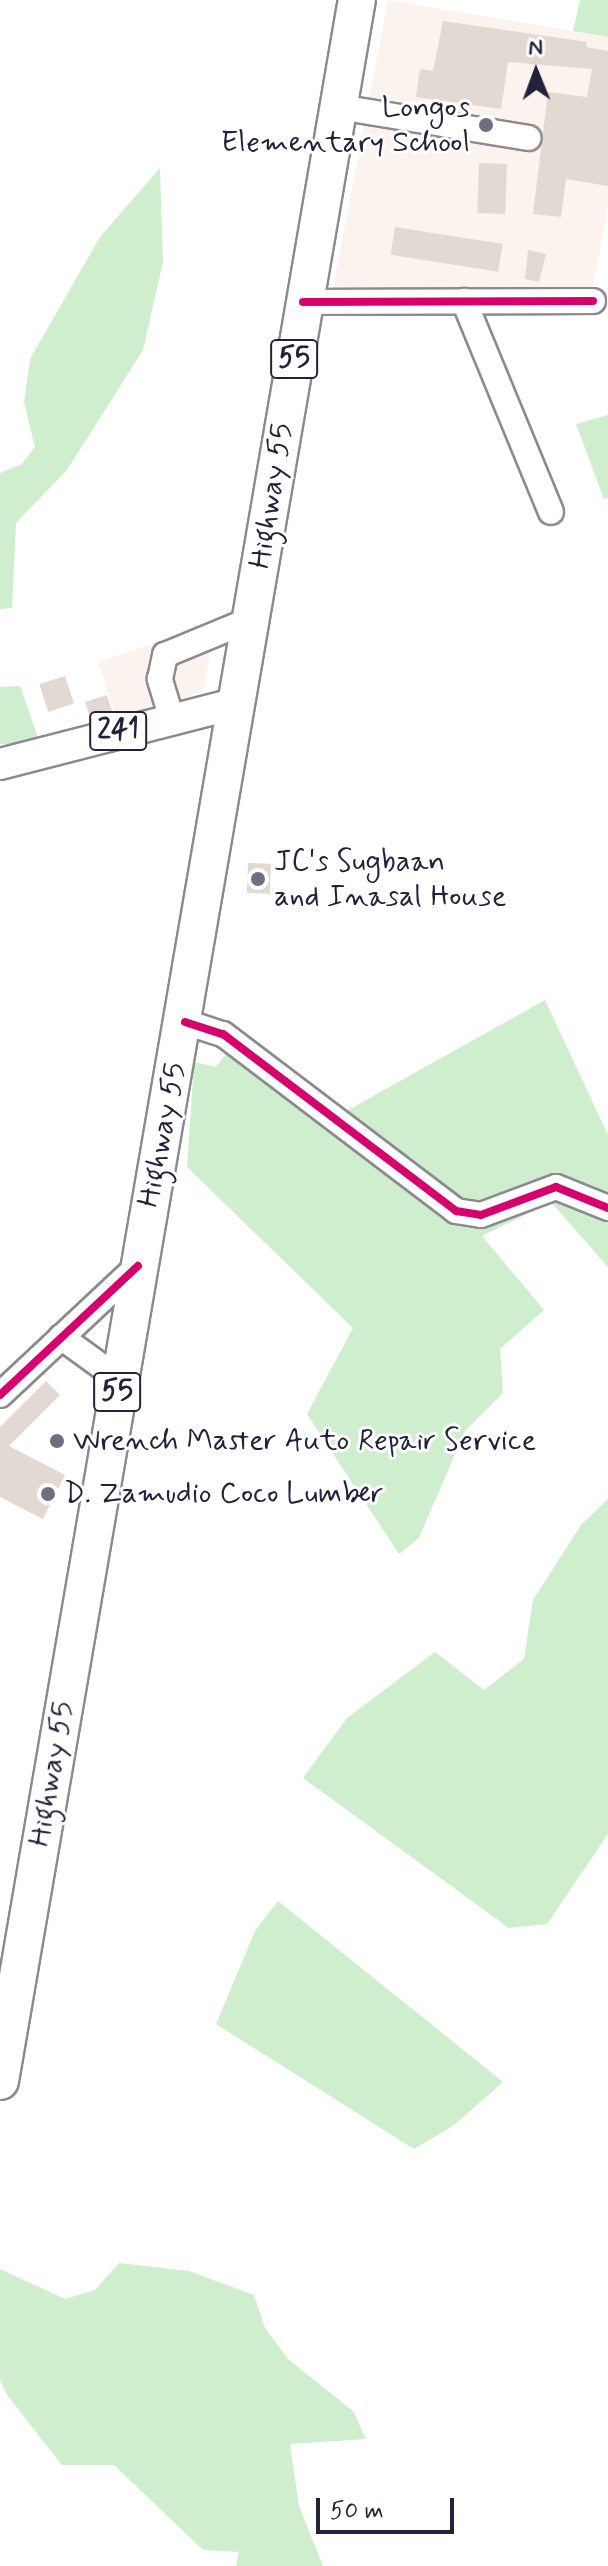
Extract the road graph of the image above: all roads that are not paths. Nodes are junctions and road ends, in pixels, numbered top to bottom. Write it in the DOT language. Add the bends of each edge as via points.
graph roads {
  1 [pos="357,0"];
  2 [pos="339,107"];
  3 [pos="528,138"];
  4 [pos="464,301"];
  5 [pos="593,301"];
  6 [pos="303,302"];
  7 [pos="551,512"];
  8 [pos="252,619"];
  9 [pos="237,703"];
  10 [pos="171,716"];
  11 [pos="0,764"];
  12 [pos="204,1028"];
  13 [pos="608,1208"];
  14 [pos="138,1266"];
  15 [pos="61,1337"];
  16 [pos="119,1379"];
  17 [pos="0,1395"];
  18 [pos="5,2018"];
  19 [pos="0,2081"];
  1 -- 2 [label="highway, Highway 55 / 55"];
  2 -- 3 [label="street"];
  2 -- 6 [label="highway, Highway 55 / 55"];
  4 -- 5 [label="street"];
  4 -- 6 [label="street"];
  4 -- 7 [label="street"];
  6 -- 8 [label="highway, Highway 55 / 55"];
  8 -- 9 [label="highway, Highway 55 / 55"];
  8 -- 10 [label="street" via="165,655 160,679"];
  9 -- 10 [label="main road, 241"];
  9 -- 12 [label="highway, Highway 55 / 55"];
  10 -- 11 [label="main road, 241"];
  12 -- 13 [label="street" via="456,1211 481,1215 556,1187"];
  12 -- 14 [label="highway, Highway 55 / 55"];
  14 -- 15 [label="street"];
  14 -- 16 [label="highway, Highway 55 / 55"];
  15 -- 16 [label="street"];
  15 -- 17 [label="street"];
  16 -- 18 [label="highway, Highway 55 / 55"];
  18 -- 19 [label="highway, Highway 55 / 55"];
}
